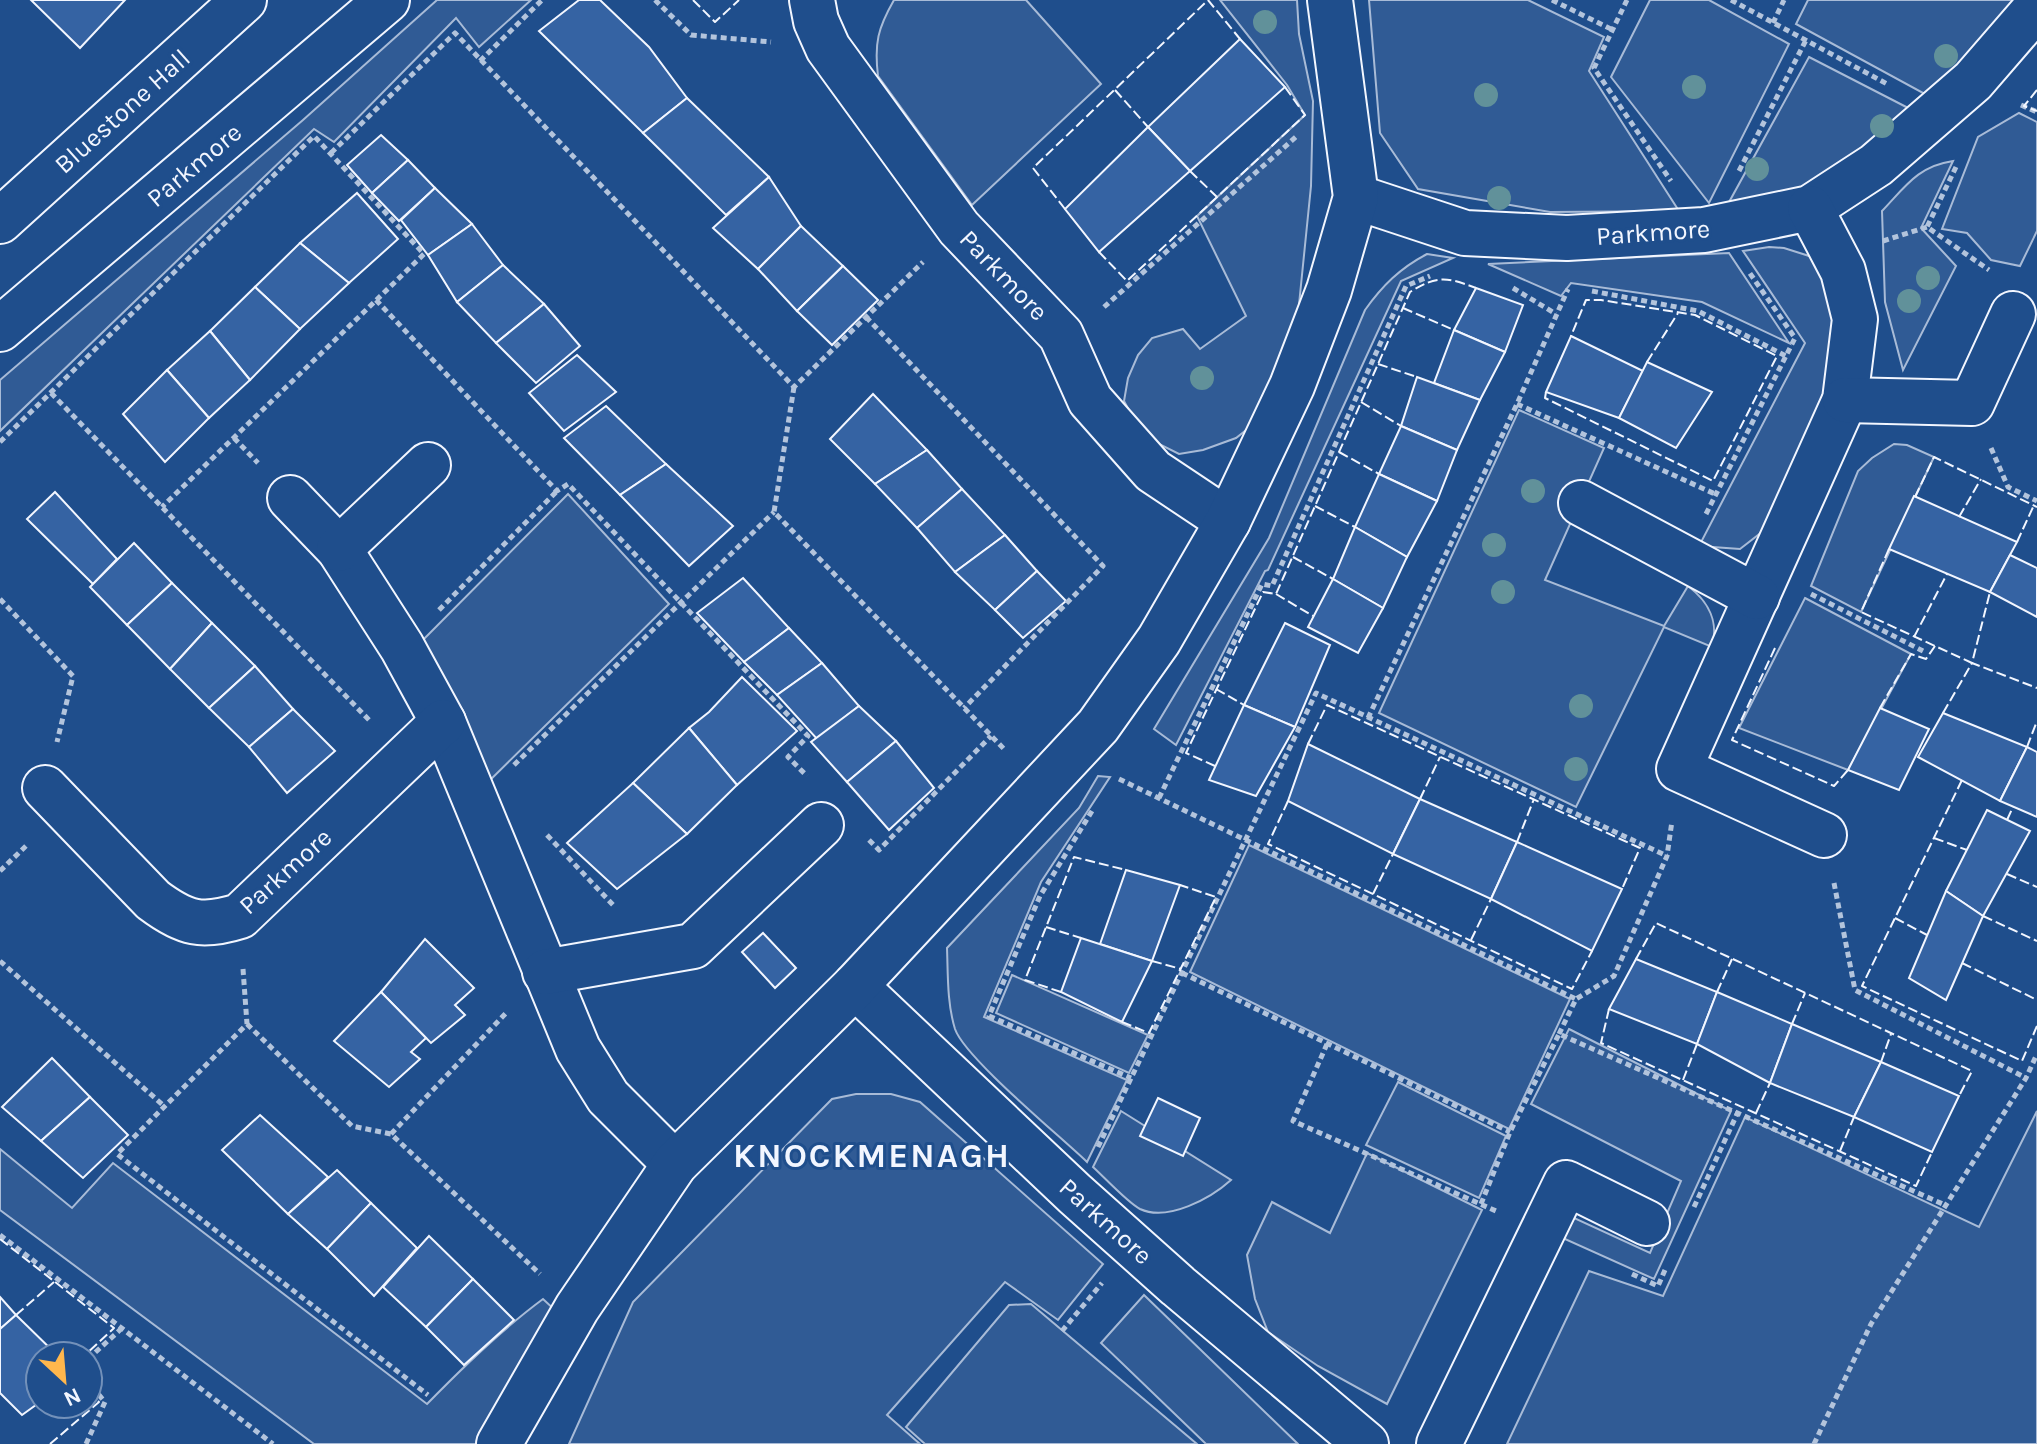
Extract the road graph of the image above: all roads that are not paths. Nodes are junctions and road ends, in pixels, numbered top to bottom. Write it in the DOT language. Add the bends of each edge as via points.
graph roads {
  1 [pos="244,0"];
  2 [pos="387,0"];
  3 [pos="812,0"];
  4 [pos="1330,0"];
  5 [pos="2037,7"];
  6 [pos="1356,197"];
  7 [pos="1810,208"];
  8 [pos="0,221"];
  9 [pos="2013,314"];
  10 [pos="0,329"];
  11 [pos="1845,400"];
  12 [pos="428,465"];
  13 [pos="290,498"];
  14 [pos="1581,503"];
  15 [pos="1228,521"];
  16 [pos="339,549"];
  17 [pos="1762,584"];
  18 [pos="443,722"];
  19 [pos="45,788"];
  20 [pos="821,825"];
  21 [pos="1824,835"];
  22 [pos="545,972"];
  23 [pos="855,986"];
  24 [pos="675,1164"];
  25 [pos="1647,1223"];
  26 [pos="499,1444"];
  27 [pos="1366,1444"];
  28 [pos="1439,1444"];
  1 -- 8 [label="street, Bluestone Hall"];
  2 -- 10 [label="street, Parkmore"];
  3 -- 15 [label="street, Parkmore" via="828,48 959,228 1061,335 1090,400 1153,471"];
  4 -- 6 [label="street"];
  5 -- 7 [label="street, Parkmore" via="1973,81 1938,112 1876,165"];
  6 -- 7 [label="street, Parkmore" via="1465,233 1567,238 1704,230"];
  6 -- 15 [label="street" via="1329,290 1292,386"];
  7 -- 11 [label="street" via="1843,271 1855,319"];
  9 -- 11 [label="street" via="1972,403"];
  11 -- 17 [label="street"];
  12 -- 16 [label="street"];
  13 -- 16 [label="street"];
  14 -- 17 [label="street" via="1684,558"];
  15 -- 23 [label="street" via="1159,640 1098,726"];
  16 -- 18 [label="street"];
  17 -- 21 [label="street" via="1679,769"];
  18 -- 19 [label="street, Parkmore" via="240,916 217,923 195,923 153,900"];
  18 -- 22 [label="street"];
  20 -- 22 [label="street" via="693,946"];
  22 -- 24 [label="street" via="578,1049 608,1097"];
  23 -- 24 [label="street"];
  23 -- 27 [label="street, Parkmore" via="1075,1194"];
  24 -- 26 [label="street" via="577,1308"];
  25 -- 28 [label="street" via="1566,1183"];
}
